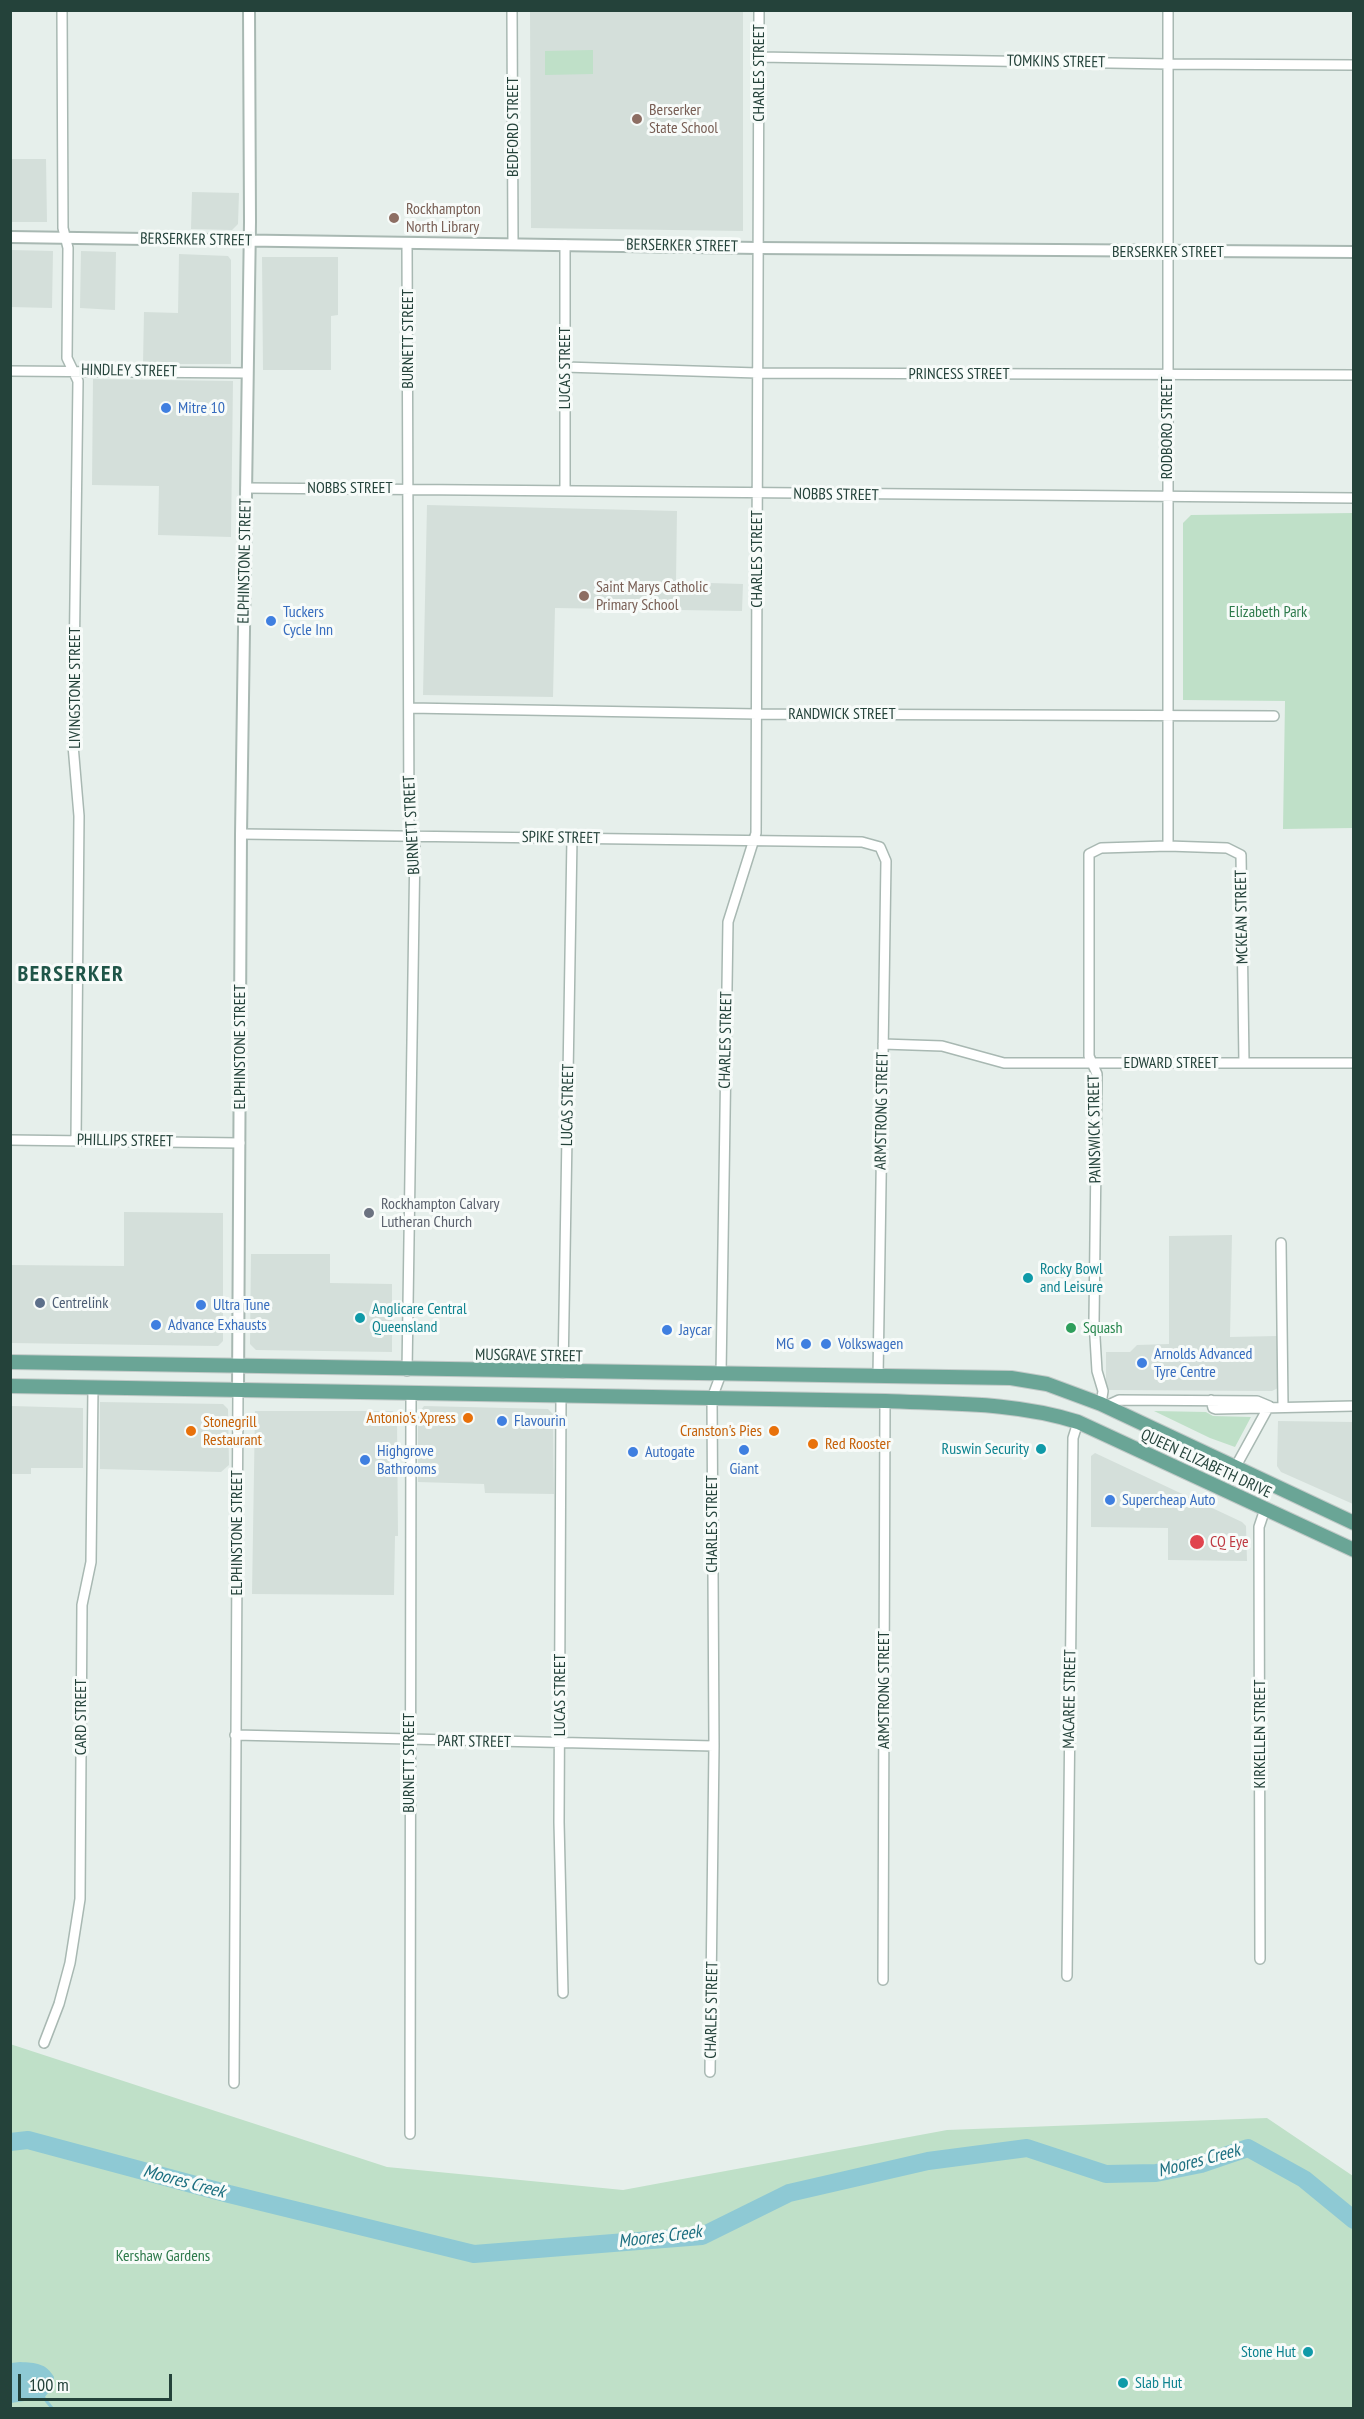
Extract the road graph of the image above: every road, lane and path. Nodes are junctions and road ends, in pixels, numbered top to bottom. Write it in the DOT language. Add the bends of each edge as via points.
graph roads {
  1 [pos="62,10"];
  2 [pos="249,10"];
  3 [pos="512,10"];
  4 [pos="759,10"];
  5 [pos="1168,10"];
  6 [pos="759,57"];
  7 [pos="1168,64"];
  8 [pos="1353,65"];
  9 [pos="10,237"];
  10 [pos="65,238"];
  11 [pos="249,240"];
  12 [pos="407,243"];
  13 [pos="513,244"];
  14 [pos="565,245"];
  15 [pos="758,248"];
  16 [pos="1166,252"];
  17 [pos="1353,252"];
  18 [pos="565,367"];
  19 [pos="10,371"];
  20 [pos="74,371"];
  21 [pos="757,372"];
  22 [pos="247,373"];
  23 [pos="1166,375"];
  24 [pos="1353,375"];
  25 [pos="246,488"];
  26 [pos="409,489"];
  27 [pos="565,491"];
  28 [pos="757,494"];
  29 [pos="1167,498"];
  30 [pos="1353,498"];
  31 [pos="409,708"];
  32 [pos="757,714"];
  33 [pos="1167,716"];
  34 [pos="1274,716"];
  35 [pos="241,834"];
  36 [pos="412,836"];
  37 [pos="572,838"];
  38 [pos="753,841"];
  39 [pos="1168,846"];
  40 [pos="880,847"];
  41 [pos="1089,854"];
  42 [pos="883,1044"];
  43 [pos="1093,1063"];
  44 [pos="1244,1063"];
  45 [pos="1353,1063"];
  46 [pos="10,1140"];
  47 [pos="76,1140"];
  48 [pos="240,1143"];
  49 [pos="1281,1243"];
  50 [pos="10,1362"];
  51 [pos="238,1366"];
  52 [pos="407,1371"];
  53 [pos="563,1372"];
  54 [pos="721,1374"];
  55 [pos="878,1377"];
  56 [pos="1047,1384"];
  57 [pos="10,1386"];
  58 [pos="93,1387"];
  59 [pos="238,1390"];
  60 [pos="411,1393"];
  61 [pos="561,1396"];
  62 [pos="712,1398"];
  63 [pos="885,1401"];
  64 [pos="1103,1405"];
  65 [pos="1269,1406"];
  66 [pos="1283,1406"];
  67 [pos="1353,1406"];
  68 [pos="1078,1422"];
  69 [pos="1236,1466"];
  70 [pos="1265,1509"];
  71 [pos="1353,1523"];
  72 [pos="1353,1550"];
  73 [pos="235,1735"];
  74 [pos="409,1740"];
  75 [pos="560,1744"];
  76 [pos="714,1746"];
  77 [pos="1260,1959"];
  78 [pos="1067,1976"];
  79 [pos="883,1980"];
  80 [pos="563,1993"];
  81 [pos="44,2043"];
  82 [pos="710,2072"];
  83 [pos="234,2083"];
  84 [pos="410,2134"];
  1 -- 10 [label="street, LIVINGSTONE STREET"];
  2 -- 11 [label="street, ELPHINSTONE STREET"];
  3 -- 13 [label="street, BEDFORD STREET"];
  4 -- 6 [label="street, CHARLES STREET"];
  5 -- 7 [label="street, RODBORO STREET"];
  6 -- 7 [label="street, TOMKINS STREET"];
  6 -- 15 [label="street, CHARLES STREET"];
  7 -- 8 [label="street, TOMKINS STREET"];
  7 -- 16 [label="street, RODBORO STREET"];
  9 -- 10 [label="street, BERSERKER STREET"];
  10 -- 11 [label="street, BERSERKER STREET"];
  10 -- 20 [label="street, LIVINGSTONE STREET" via="68,358"];
  11 -- 12 [label="street, BERSERKER STREET"];
  11 -- 22 [label="street, ELPHINSTONE STREET"];
  12 -- 13 [label="street, BERSERKER STREET"];
  12 -- 26 [label="street, BURNETT STREET"];
  13 -- 14 [label="street, BERSERKER STREET"];
  14 -- 15 [label="street, BERSERKER STREET"];
  14 -- 18 [label="street, LUCAS STREET"];
  15 -- 16 [label="street, BERSERKER STREET"];
  15 -- 21 [label="street, CHARLES STREET"];
  16 -- 17 [label="street, BERSERKER STREET"];
  16 -- 23 [label="street, RODBORO STREET"];
  18 -- 21 [label="street, PRINCESS STREET"];
  18 -- 27 [label="street, LUCAS STREET"];
  19 -- 20 [label="street, HINDLEY STREET"];
  20 -- 22 [label="street, HINDLEY STREET"];
  20 -- 47 [label="street, LIVINGSTONE STREET" via="78,381 73,745 79,816"];
  21 -- 23 [label="street, PRINCESS STREET"];
  21 -- 28 [label="street, CHARLES STREET"];
  22 -- 25 [label="street, ELPHINSTONE STREET"];
  23 -- 24 [label="street, PRINCESS STREET"];
  23 -- 29 [label="street, RODBORO STREET"];
  25 -- 26 [label="street, NOBBS STREET"];
  25 -- 35 [label="street, ELPHINSTONE STREET"];
  26 -- 27 [label="street, NOBBS STREET"];
  26 -- 31 [label="street, BURNETT STREET"];
  27 -- 28 [label="street, NOBBS STREET"];
  28 -- 29 [label="street, NOBBS STREET"];
  28 -- 32 [label="street, CHARLES STREET"];
  29 -- 30 [label="street, NOBBS STREET"];
  29 -- 33 [label="street, RODBORO STREET"];
  31 -- 32 [label="street, RANDWICK STREET"];
  31 -- 36 [label="street, BURNETT STREET"];
  32 -- 33 [label="street, RANDWICK STREET"];
  32 -- 38 [label="street, CHARLES STREET"];
  33 -- 34 [label="street, RANDWICK STREET"];
  33 -- 39 [label="street, RODBORO STREET"];
  35 -- 36 [label="street, SPIKE STREET"];
  35 -- 48 [label="street, ELPHINSTONE STREET"];
  36 -- 37 [label="street, SPIKE STREET"];
  36 -- 52 [label="street, BURNETT STREET" via="415,843"];
  37 -- 38 [label="street, SPIKE STREET"];
  37 -- 53 [label="street, LUCAS STREET"];
  38 -- 40 [label="street, SPIKE STREET" via="862,842"];
  38 -- 54 [label="street, CHARLES STREET" via="728,922"];
  39 -- 41 [label="street, MCKEAN STREET" via="1101,848"];
  39 -- 44 [label="street, MCKEAN STREET" via="1227,848 1241,855"];
  40 -- 42 [label="street, ARMSTRONG STREET" via="886,861"];
  41 -- 43 [label="street, PAINSWICK STREET" via="1089,1056"];
  42 -- 43 [label="street, EDWARD STREET" via="942,1046 1004,1063"];
  42 -- 55 [label="street, ARMSTRONG STREET"];
  43 -- 44 [label="street, EDWARD STREET"];
  43 -- 64 [label="street, PAINSWICK STREET" via="1097,1074 1094,1321"];
  44 -- 45 [label="street, EDWARD STREET"];
  46 -- 47 [label="street, PHILLIPS STREET"];
  47 -- 48 [label="street, PHILLIPS STREET"];
  48 -- 51 [label="street, ELPHINSTONE STREET"];
  49 -- 66 [label="street"];
  50 -- 51 [label="main road, MUSGRAVE STREET"];
  51 -- 52 [label="main road, MUSGRAVE STREET"];
  51 -- 59 [label="street, ELPHINSTONE STREET"];
  52 -- 53 [label="main road, MUSGRAVE STREET"];
  53 -- 54 [label="main road, MUSGRAVE STREET"];
  54 -- 55 [label="main road, MUSGRAVE STREET"];
  54 -- 62 [label="street, CHARLES STREET"];
  55 -- 56 [label="main road, MUSGRAVE STREET" via="1011,1378"];
  56 -- 64 [label="main road, QUEEN ELIZABETH DRIVE"];
  57 -- 58 [label="main road"];
  58 -- 59 [label="main road"];
  58 -- 81 [label="street, CARD STREET" via="91,1562 82,1605 80,1899 70,1963"];
  59 -- 60 [label="main road"];
  59 -- 73 [label="street, ELPHINSTONE STREET"];
  60 -- 61 [label="main road"];
  60 -- 74 [label="street, BURNETT STREET"];
  61 -- 62 [label="main road"];
  61 -- 75 [label="street, LUCAS STREET"];
  62 -- 63 [label="main road"];
  62 -- 76 [label="street, CHARLES STREET"];
  63 -- 68 [label="main road, QUEEN ELIZABETH DRIVE" via="1043,1411"];
  63 -- 79 [label="street, ARMSTRONG STREET"];
  64 -- 65 [label="street" via="1119,1400 1211,1400 1257,1401"];
  64 -- 69 [label="main road, QUEEN ELIZABETH DRIVE"];
  65 -- 66 [label="street"];
  65 -- 69 [label="street"];
  66 -- 67 [label="street"];
  68 -- 70 [label="main road, QUEEN ELIZABETH DRIVE"];
  68 -- 78 [label="street, MACAREE STREET" via="1073,1438"];
  69 -- 71 [label="main road, QUEEN ELIZABETH DRIVE"];
  70 -- 72 [label="main road, QUEEN ELIZABETH DRIVE"];
  70 -- 77 [label="street, KIRKELLEN STREET" via="1259,1523"];
  73 -- 74 [label="street, PART STREET"];
  73 -- 83 [label="street, ELPHINSTONE STREET"];
  74 -- 75 [label="street, PART STREET"];
  74 -- 84 [label="street, BURNETT STREET"];
  75 -- 76 [label="street, PART STREET"];
  75 -- 80 [label="street, LUCAS STREET"];
  76 -- 82 [label="street, CHARLES STREET"];
}
